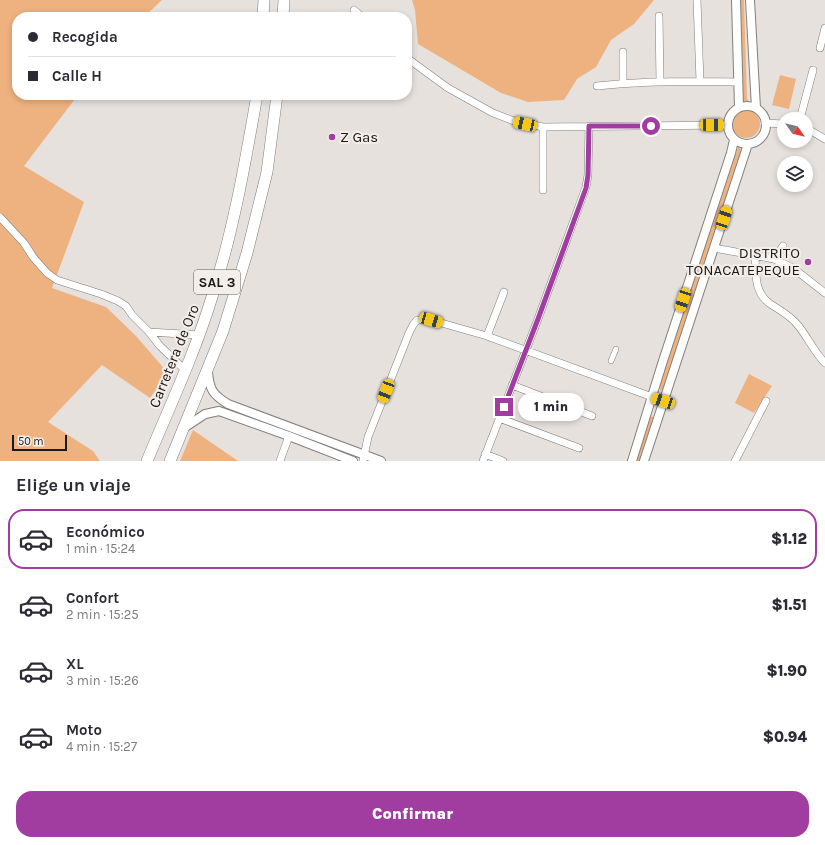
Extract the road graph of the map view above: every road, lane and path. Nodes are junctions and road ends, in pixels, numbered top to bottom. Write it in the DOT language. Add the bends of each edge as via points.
graph roads {
  1 [pos="264,0"];
  2 [pos="284,0"];
  3 [pos="697,0"];
  4 [pos="736,0"];
  5 [pos="750,0"];
  6 [pos="354,10"];
  7 [pos="263,12"];
  8 [pos="283,12"];
  9 [pos="356,12"];
  10 [pos="658,16"];
  11 [pos="825,28"];
  12 [pos="820,48"];
  13 [pos="623,52"];
  14 [pos="412,62"];
  15 [pos="813,70"];
  16 [pos="700,81"];
  17 [pos="660,82"];
  18 [pos="738,82"];
  19 [pos="623,83"];
  20 [pos="597,86"];
  21 [pos="256,100"];
  22 [pos="276,100"];
  23 [pos="739,107"];
  24 [pos="756,108"];
  25 [pos="802,112"];
  26 [pos="765,123"];
  27 [pos="777,124"];
  28 [pos="728,125"];
  29 [pos="543,126"];
  30 [pos="589,126"];
  31 [pos="813,132"];
  32 [pos="825,139"];
  33 [pos="734,140"];
  34 [pos="748,144"];
  35 [pos="543,190"];
  36 [pos="0,217"];
  37 [pos="783,246"];
  38 [pos="714,248"];
  39 [pos="756,255"];
  40 [pos="774,259"];
  41 [pos="504,292"];
  42 [pos="825,293"];
  43 [pos="149,332"];
  44 [pos="199,335"];
  45 [pos="487,336"];
  46 [pos="616,349"];
  47 [pos="526,351"];
  48 [pos="611,362"];
  49 [pos="825,363"];
  50 [pos="185,370"];
  51 [pos="208,370"];
  52 [pos="512,385"];
  53 [pos="651,397"];
  54 [pos="663,401"];
  55 [pos="766,401"];
  56 [pos="592,416"];
  57 [pos="499,418"];
  58 [pos="184,428"];
  59 [pos="289,436"];
  60 [pos="579,448"];
  61 [pos="364,458"];
  62 [pos="484,458"];
  63 [pos="147,461"];
  64 [pos="170,461"];
  65 [pos="280,461"];
  66 [pos="353,461"];
  67 [pos="381,461"];
  68 [pos="503,461"];
  69 [pos="632,461"];
  70 [pos="644,461"];
  71 [pos="735,461"];
  1 -- 7 [label="highway"];
  2 -- 8 [label="highway"];
  3 -- 16 [label="street"];
  4 -- 18 [label="street"];
  5 -- 24 [label="street"];
  6 -- 9 [label="street"];
  10 -- 17 [label="street"];
  11 -- 12 [label="street"];
  13 -- 19 [label="street"];
  14 -- 29 [label="street" via="448,88 493,113 514,121"];
  15 -- 25 [label="street"];
  16 -- 17 [label="street"];
  16 -- 18 [label="street"];
  17 -- 19 [label="street"];
  18 -- 23 [label="street"];
  19 -- 20 [label="street"];
  21 -- 44 [label="highway, Carretera de Oro / SAL 3" via="231,232"];
  22 -- 51 [label="highway, SAL 3" via="267,172 247,252 223,331"];
  23 -- 24 [label="street"];
  23 -- 28 [label="street" via="730,116"];
  24 -- 26 [label="street" via="762,114"];
  26 -- 27 [label="street"];
  26 -- 34 [label="street" via="762,136"];
  28 -- 30 [label="street"];
  28 -- 33 [label="street"];
  29 -- 30 [label="street"];
  29 -- 35 [label="street"];
  30 -- 47 [label="street" via="586,188"];
  31 -- 32 [label="street"];
  33 -- 34 [label="street"];
  33 -- 53 [label="street"];
  34 -- 38 [label="street"];
  36 -- 43 [label="street" via="47,273 57,280 118,301 126,306"];
  37 -- 40 [label="street"];
  38 -- 39 [label="street"];
  38 -- 54 [label="street"];
  39 -- 40 [label="street"];
  39 -- 49 [label="street" via="756,282 761,295 796,322"];
  40 -- 42 [label="street" via="793,268"];
  41 -- 45 [label="street"];
  43 -- 44 [label="street"];
  43 -- 50 [label="street"];
  44 -- 50 [label="highway, Carretera de Oro / SAL 3"];
  45 -- 47 [label="street"];
  45 -- 61 [label="street" via="431,320 417,320 409,333 368,437"];
  46 -- 48 [label="street"];
  47 -- 52 [label="street"];
  47 -- 53 [label="street"];
  50 -- 63 [label="highway, Carretera de Oro / SAL 3"];
  51 -- 58 [label="highway, SAL 3"];
  51 -- 61 [label="street" via="212,391 219,399"];
  52 -- 56 [label="street"];
  52 -- 57 [label="street"];
  53 -- 54 [label="street"];
  53 -- 69 [label="street"];
  54 -- 70 [label="street"];
  55 -- 71 [label="street"];
  57 -- 60 [label="street"];
  57 -- 62 [label="street"];
  58 -- 59 [label="street" via="205,414 219,412"];
  58 -- 64 [label="highway, SAL 3"];
  59 -- 65 [label="street"];
  59 -- 66 [label="street"];
  61 -- 67 [label="street"];
  62 -- 68 [label="street"];
}
